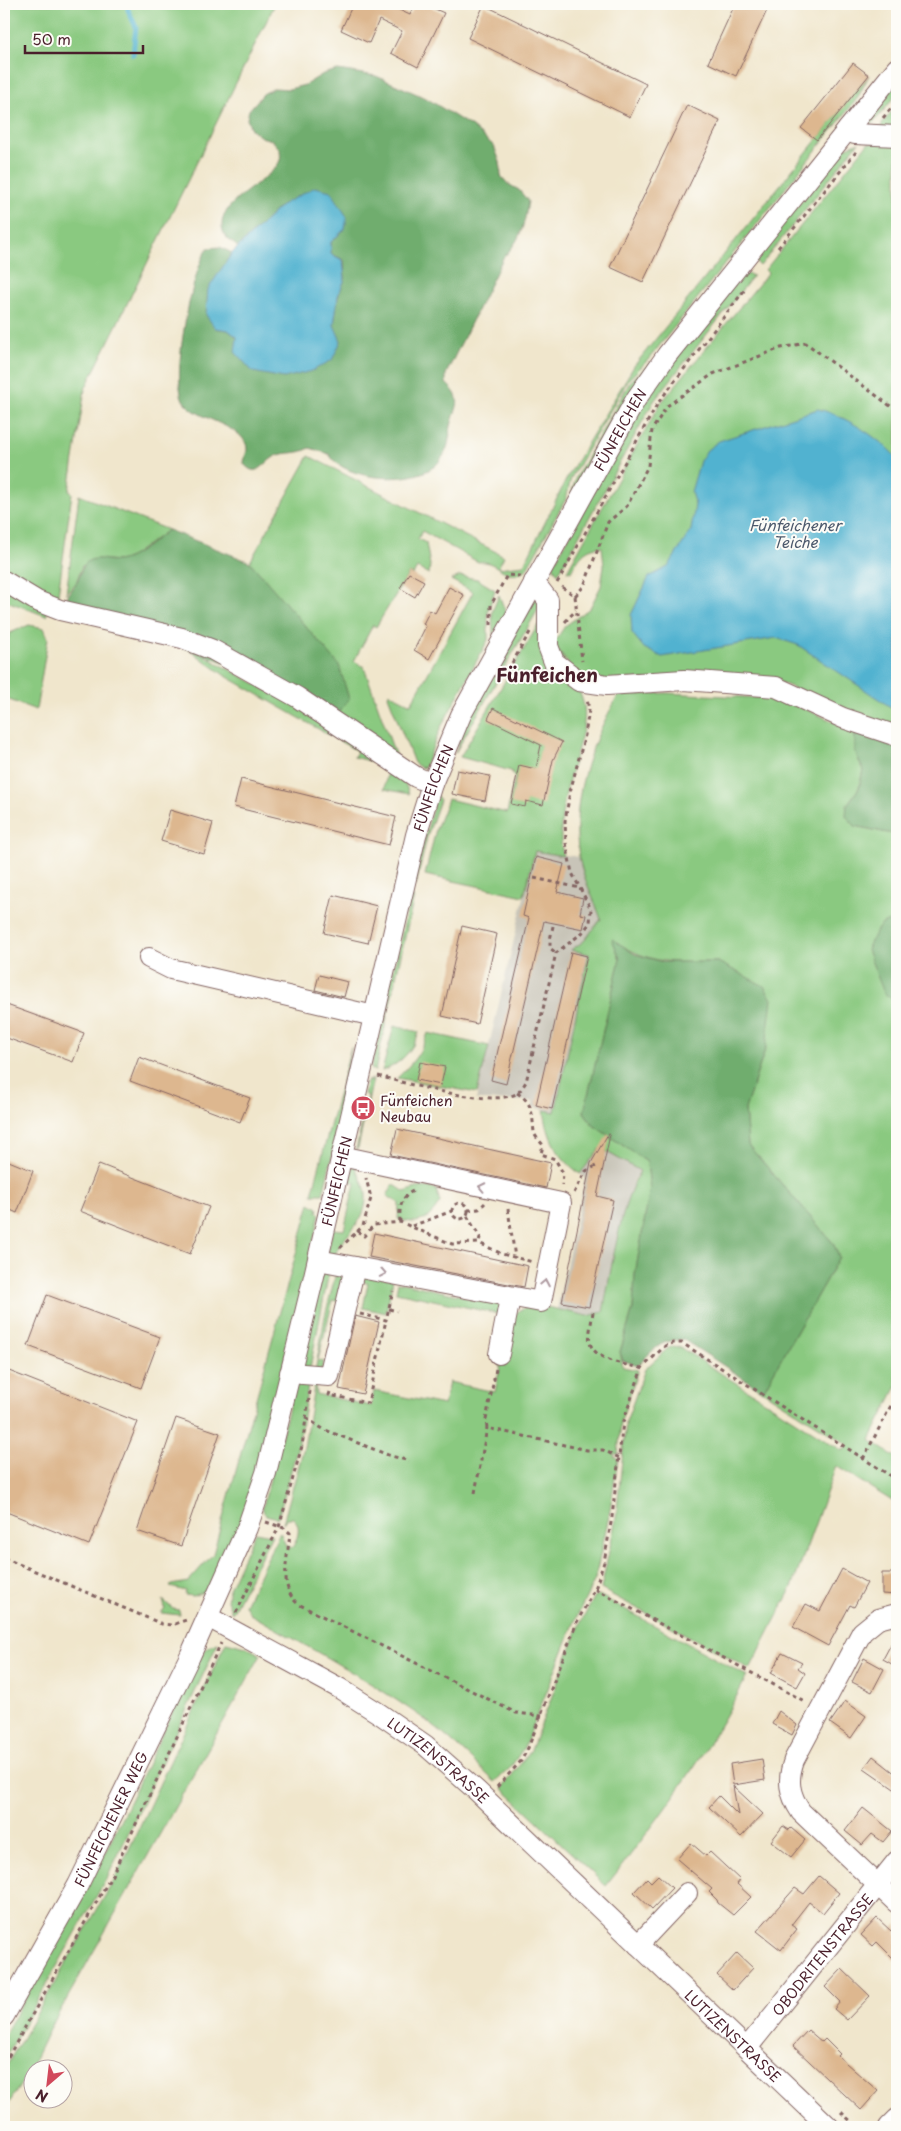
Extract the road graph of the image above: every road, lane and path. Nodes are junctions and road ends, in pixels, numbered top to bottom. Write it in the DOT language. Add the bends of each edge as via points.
graph roads {
  1 [pos="897,68"];
  2 [pos="897,100"];
  3 [pos="848,129"];
  4 [pos="869,136"];
  5 [pos="897,136"];
  6 [pos="775,252"];
  7 [pos="747,286"];
  8 [pos="897,411"];
  9 [pos="4,581"];
  10 [pos="534,582"];
  11 [pos="575,596"];
  12 [pos="548,600"];
  13 [pos="576,609"];
  14 [pos="532,629"];
  15 [pos="508,671"];
  16 [pos="579,681"];
  17 [pos="897,736"];
  18 [pos="432,784"];
  19 [pos="534,878"];
  20 [pos="580,888"];
  21 [pos="553,926"];
  22 [pos="556,953"];
  23 [pos="149,958"];
  24 [pos="374,1016"];
  25 [pos="380,1067"];
  26 [pos="517,1094"];
  27 [pos="341,1156"];
  28 [pos="596,1166"];
  29 [pos="421,1189"];
  30 [pos="506,1192"];
  31 [pos="561,1204"];
  32 [pos="452,1211"];
  33 [pos="467,1216"];
  34 [pos="400,1222"];
  35 [pos="411,1226"];
  36 [pos="357,1231"];
  37 [pos="479,1243"];
  38 [pos="515,1258"];
  39 [pos="318,1260"];
  40 [pos="548,1266"];
  41 [pos="355,1267"];
  42 [pos="396,1276"];
  43 [pos="510,1298"];
  44 [pos="389,1309"];
  45 [pos="345,1310"];
  46 [pos="397,1312"];
  47 [pos="593,1312"];
  48 [pos="386,1320"];
  49 [pos="499,1354"];
  50 [pos="642,1368"];
  51 [pos="290,1372"];
  52 [pos="329,1376"];
  53 [pos="897,1394"];
  54 [pos="306,1418"];
  55 [pos="487,1428"];
  56 [pos="620,1458"];
  57 [pos="863,1459"];
  58 [pos="409,1461"];
  59 [pos="897,1480"];
  60 [pos="475,1493"];
  61 [pos="279,1526"];
  62 [pos="4,1558"];
  63 [pos="595,1589"];
  64 [pos="897,1614"];
  65 [pos="208,1617"];
  66 [pos="187,1619"];
  67 [pos="820,1709"];
  68 [pos="542,1716"];
  69 [pos="496,1788"];
  70 [pos="897,1861"];
  71 [pos="878,1885"];
  72 [pos="687,1893"];
  73 [pos="897,1903"];
  74 [pos="638,1945"];
  75 [pos="4,2016"];
  76 [pos="746,2048"];
  77 [pos="897,2119"];
  78 [pos="829,2127"];
  79 [pos="889,2127"];
  1 -- 3 [label="street, FÜNFEICHEN"];
  2 -- 4 [label="path"];
  3 -- 4 [label="street" via="855,134"];
  3 -- 10 [label="street, FÜNFEICHEN" via="667,355 636,399"];
  4 -- 5 [label="street"];
  4 -- 6 [label="path"];
  7 -- 12 [label="path" via="658,403"];
  8 -- 11 [label="path" via="806,342 713,374 668,406 652,430 648,466 627,506 608,522 584,586"];
  9 -- 18 [label="street" via="60,610 182,638 213,650 297,696 416,777"];
  10 -- 12 [label="street"];
  10 -- 18 [label="street, FÜNFEICHEN" via="461,715"];
  12 -- 16 [label="street" via="548,646 554,662"];
  13 -- 16 [label="path" via="583,672"];
  14 -- 15 [label="path"];
  16 -- 17 [label="street" via="607,685 684,680 776,687 844,718"];
  16 -- 20 [label="path" via="585,689 589,710 565,821 572,873"];
  18 -- 24 [label="street, FÜNFEICHEN" via="416,834"];
  19 -- 20 [label="path"];
  20 -- 22 [label="path" via="591,909 590,923"];
  21 -- 22 [label="path" via="550,948"];
  22 -- 26 [label="path" via="526,1082"];
  23 -- 24 [label="street" via="171,969"];
  24 -- 27 [label="street, FÜNFEICHEN"];
  25 -- 26 [label="path" via="378,1076 462,1095 500,1098"];
  26 -- 31 [label="path" via="525,1098 534,1117 534,1134 543,1145 541,1154 555,1158 563,1173"];
  30 -- 27 [label="street, one-way"];
  27 -- 39 [label="street, FÜNFEICHEN"];
  28 -- 31 [label="path" via="586,1171 574,1193"];
  29 -- 34 [label="path" via="407,1193 401,1203"];
  30 -- 31 [label="street"];
  30 -- 38 [label="path"];
  31 -- 40 [label="street"];
  32 -- 33 [label="path" via="458,1219"];
  32 -- 33 [label="path" via="456,1204 464,1204"];
  32 -- 35 [label="path"];
  33 -- 37 [label="path" via="480,1237"];
  34 -- 35 [label="path"];
  34 -- 36 [label="path" via="374,1225 364,1236"];
  35 -- 37 [label="path" via="452,1244"];
  37 -- 38 [label="path"];
  38 -- 40 [label="path"];
  39 -- 41 [label="street"];
  39 -- 51 [label="street, FÜNFEICHEN"];
  43 -- 40 [label="street, one-way" via="541,1302"];
  41 -- 42 [label="street, one-way"];
  41 -- 45 [label="street"];
  42 -- 43 [label="street"];
  42 -- 44 [label="path"];
  43 -- 49 [label="street"];
  44 -- 46 [label="path"];
  44 -- 48 [label="path"];
  45 -- 48 [label="path"];
  45 -- 52 [label="street"];
  47 -- 50 [label="path" via="589,1336 594,1351 606,1358"];
  48 -- 52 [label="path" via="368,1403 329,1395 332,1380"];
  49 -- 55 [label="path"];
  50 -- 56 [label="path" via="623,1422"];
  50 -- 57 [label="path" via="665,1346 682,1343"];
  51 -- 52 [label="street"];
  51 -- 65 [label="street, FÜNFEICHEN" via="263,1481 247,1528"];
  53 -- 57 [label="path"];
  54 -- 58 [label="path" via="323,1429"];
  55 -- 56 [label="path" via="587,1450 603,1450"];
  55 -- 60 [label="path"];
  56 -- 63 [label="path" via="609,1535"];
  57 -- 59 [label="path"];
  61 -- 68 [label="path" via="290,1534 287,1590 298,1604 516,1713"];
  62 -- 66 [label="path" via="162,1624 182,1623"];
  63 -- 67 [label="path"];
  63 -- 68 [label="path" via="577,1622"];
  64 -- 67 [label="street" via="878,1619 862,1632"];
  65 -- 74 [label="street, LUTIZENSTRASSE" via="340,1688 425,1745"];
  65 -- 75 [label="street, FÜNFEICHENER WEG" via="78,1885"];
  67 -- 71 [label="street" via="794,1760 790,1791 801,1812"];
  68 -- 69 [label="path" via="521,1760"];
  70 -- 71 [label="street, OBODRITENSTRASSE"];
  71 -- 73 [label="street"];
  71 -- 76 [label="street, OBODRITENSTRASSE"];
  72 -- 74 [label="street"];
  74 -- 76 [label="street, LUTIZENSTRASSE"];
  76 -- 78 [label="street, LUTIZENSTRASSE"];
  77 -- 79 [label="street"];
}
